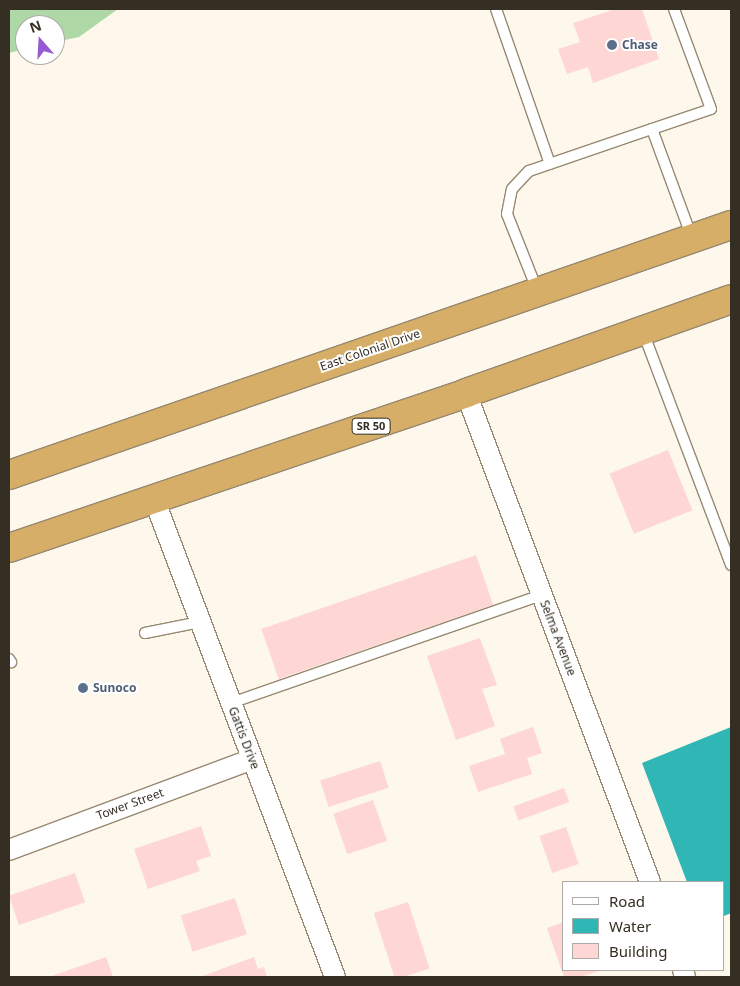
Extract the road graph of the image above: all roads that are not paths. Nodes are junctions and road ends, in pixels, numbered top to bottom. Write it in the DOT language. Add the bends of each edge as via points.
graph roads {
  1 [pos="496,9"];
  2 [pos="674,9"];
  3 [pos="652,129"];
  4 [pos="550,164"];
  5 [pos="731,225"];
  6 [pos="692,239"];
  7 [pos="538,292"];
  8 [pos="731,299"];
  9 [pos="643,331"];
  10 [pos="466,394"];
  11 [pos="9,475"];
  12 [pos="154,498"];
  13 [pos="9,548"];
  14 [pos="731,565"];
  15 [pos="542,596"];
  16 [pos="200,622"];
  17 [pos="145,633"];
  18 [pos="231,703"];
  19 [pos="252,759"];
  20 [pos="9,850"];
  21 [pos="650,881"];
  22 [pos="335,977"];
  1 -- 4 [label="lane"];
  2 -- 3 [label="lane" via="712,108"];
  3 -- 4 [label="lane"];
  3 -- 6 [label="lane"];
  4 -- 7 [label="lane" via="529,171 512,189 507,214"];
  5 -- 6 [label="highway, East Colonial Drive"];
  6 -- 7 [label="highway, East Colonial Drive"];
  7 -- 11 [label="highway, East Colonial Drive"];
  8 -- 9 [label="highway, SR 50"];
  9 -- 10 [label="highway, SR 50"];
  9 -- 14 [label="lane"];
  10 -- 12 [label="highway, SR 50"];
  10 -- 15 [label="street, Selma Avenue"];
  12 -- 13 [label="highway, SR 50"];
  12 -- 16 [label="street, Gattis Drive"];
  15 -- 18 [label="lane"];
  15 -- 21 [label="street, Selma Avenue"];
  16 -- 17 [label="lane"];
  16 -- 18 [label="street, Gattis Drive"];
  18 -- 19 [label="street, Gattis Drive"];
  19 -- 20 [label="street, Tower Street"];
  19 -- 22 [label="street, Gattis Drive"];
}
